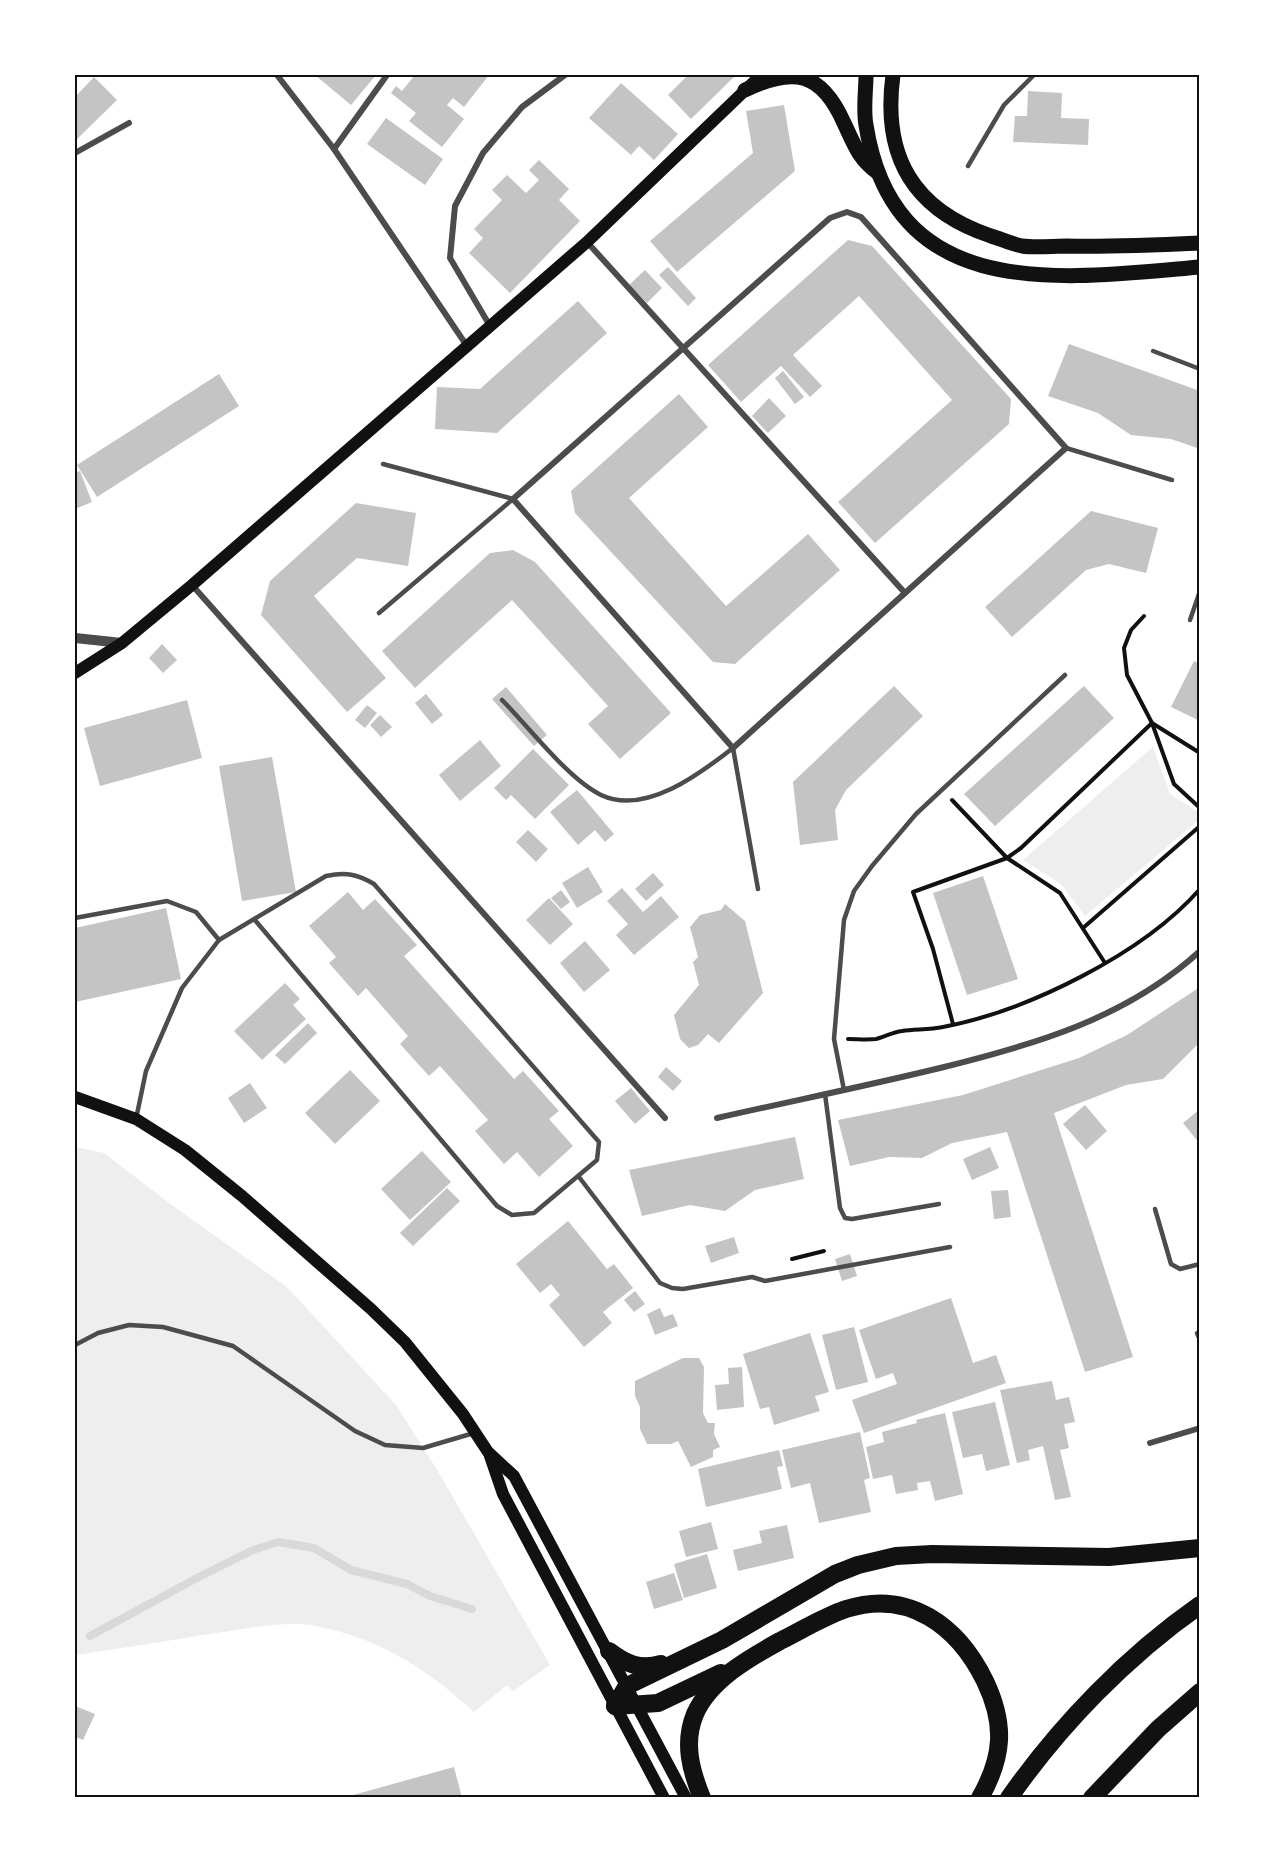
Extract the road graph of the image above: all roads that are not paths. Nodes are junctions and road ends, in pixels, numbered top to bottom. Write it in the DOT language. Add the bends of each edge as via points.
graph roads {
  1 [pos="277,75"];
  2 [pos="387,75"];
  3 [pos="565,75"];
  4 [pos="761,75"];
  5 [pos="866,75"];
  6 [pos="893,75"];
  7 [pos="1034,75"];
  8 [pos="745,90"];
  9 [pos="129,123"];
  10 [pos="334,149"];
  11 [pos="75,153"];
  12 [pos="968,166"];
  13 [pos="877,172"];
  14 [pos="587,242"];
  15 [pos="1200,243"];
  16 [pos="1200,267"];
  17 [pos="490,326"];
  18 [pos="467,346"];
  19 [pos="683,350"];
  20 [pos="1154,351"];
  21 [pos="1200,369"];
  22 [pos="1066,448"];
  23 [pos="383,465"];
  24 [pos="1172,480"];
  25 [pos="513,499"];
  26 [pos="192,585"];
  27 [pos="1200,591"];
  28 [pos="905,593"];
  29 [pos="379,613"];
  30 [pos="1190,620"];
  31 [pos="75,638"];
  32 [pos="122,643"];
  33 [pos="75,673"];
  34 [pos="1065,675"];
  35 [pos="502,700"];
  36 [pos="733,748"];
  37 [pos="758,889"];
  38 [pos="75,918"];
  39 [pos="254,919"];
  40 [pos="219,940"];
  41 [pos="1200,951"];
  42 [pos="843,1090"];
  43 [pos="825,1094"];
  44 [pos="75,1097"];
  45 [pos="665,1118"];
  46 [pos="717,1118"];
  47 [pos="136,1119"];
  48 [pos="579,1177"];
  49 [pos="939,1204"];
  50 [pos="1155,1209"];
  51 [pos="950,1247"];
  52 [pos="1200,1264"];
  53 [pos="1197,1333"];
  54 [pos="1200,1340"];
  55 [pos="75,1345"];
  56 [pos="1200,1428"];
  57 [pos="475,1432"];
  58 [pos="1150,1443"];
  59 [pos="488,1452"];
  60 [pos="1200,1548"];
  61 [pos="1200,1605"];
  62 [pos="722,1640"];
  63 [pos="609,1651"];
  64 [pos="755,1654"];
  65 [pos="627,1686"];
  66 [pos="1200,1692"];
  67 [pos="638,1704"];
  68 [pos="615,1706"];
  69 [pos="664,1798"];
  70 [pos="686,1798"];
  71 [pos="702,1798"];
  72 [pos="980,1798"];
  73 [pos="1009,1798"];
  74 [pos="1092,1798"];
  1 -- 10 [label="street"];
  2 -- 10 [label="street"];
  3 -- 17 [label="street" via="522,107 483,153 455,206 450,258"];
  4 -- 8 [label="main road"];
  5 -- 13 [label="main road" via="865,123"];
  6 -- 15 [label="main road" via="891,118 897,157 914,188 963,227 1022,246"];
  7 -- 12 [label="lane" via="1004,105"];
  8 -- 13 [label="main road" via="771,77 807,78 819,85 844,122 854,149"];
  8 -- 14 [label="main road"];
  9 -- 11 [label="street"];
  10 -- 18 [label="street"];
  13 -- 16 [label="main road" via="898,210 928,240 985,268 1017,274 1108,275"];
  14 -- 17 [label="main road"];
  14 -- 19 [label="street"];
  17 -- 18 [label="main road"];
  18 -- 26 [label="main road"];
  19 -- 22 [label="street" via="830,218 847,212 861,217"];
  19 -- 25 [label="street"];
  19 -- 28 [label="street"];
  20 -- 21 [label="lane"];
  22 -- 24 [label="lane"];
  22 -- 28 [label="street"];
  23 -- 25 [label="lane"];
  25 -- 29 [label="lane"];
  25 -- 36 [label="street"];
  26 -- 32 [label="main road"];
  26 -- 45 [label="street"];
  27 -- 30 [label="lane"];
  28 -- 36 [label="street"];
  31 -- 32 [label="street"];
  32 -- 33 [label="main road"];
  34 -- 42 [label="lane" via="942,789 894,840 854,891 844,920 834,1039"];
  35 -- 36 [label="lane" via="581,782 603,796 627,800 659,794 695,778"];
  36 -- 37 [label="lane"];
  38 -- 40 [label="lane" via="167,901 196,912"];
  39 -- 40 [label="lane"];
  39 -- 48 [label="lane" via="497,1206 512,1215 534,1213"];
  39 -- 48 [label="lane" via="326,876 360,876 374,885 599,1142 597,1160"];
  40 -- 47 [label="lane" via="182,988 146,1071"];
  41 -- 42 [label="street" via="1139,997 1054,1037 987,1057"];
  42 -- 43 [label="street"];
  43 -- 46 [label="street"];
  43 -- 49 [label="lane" via="840,1208 845,1218"];
  44 -- 47 [label="main road"];
  47 -- 57 [label="main road" via="185,1150 371,1309 405,1342"];
  48 -- 51 [label="lane" via="660,1283 672,1288 752,1277 765,1281"];
  50 -- 52 [label="lane" via="1171,1264 1180,1269"];
  53 -- 54 [label="lane"];
  55 -- 57 [label="lane" via="98,1333 129,1325 163,1326 232,1346 355,1431 385,1445 423,1448"];
  56 -- 58 [label="street"];
  57 -- 59 [label="main road"];
  59 -- 63 [label="main road" via="514,1476"];
  59 -- 68 [label="main road" via="503,1494"];
  60 -- 62 [label="highway" via="1109,1557 971,1553 896,1556 835,1574"];
  61 -- 73 [label="highway" via="1087,1705 1044,1751"];
  62 -- 63 [label="highway" via="643,1668 622,1661"];
  62 -- 65 [label="highway"];
  63 -- 65 [label="main road"];
  64 -- 67 [label="highway" via="678,1695 658,1703"];
  64 -- 71 [label="highway" via="723,1678 696,1713 688,1745"];
  64 -- 72 [label="highway" via="828,1616 862,1606 888,1603 930,1616 963,1645 986,1684 997,1713 997,1761"];
  65 -- 67 [label="main road"];
  65 -- 68 [label="highway"];
  66 -- 74 [label="highway"];
  67 -- 68 [label="highway"];
  67 -- 70 [label="main road"];
  68 -- 69 [label="main road"];
}
